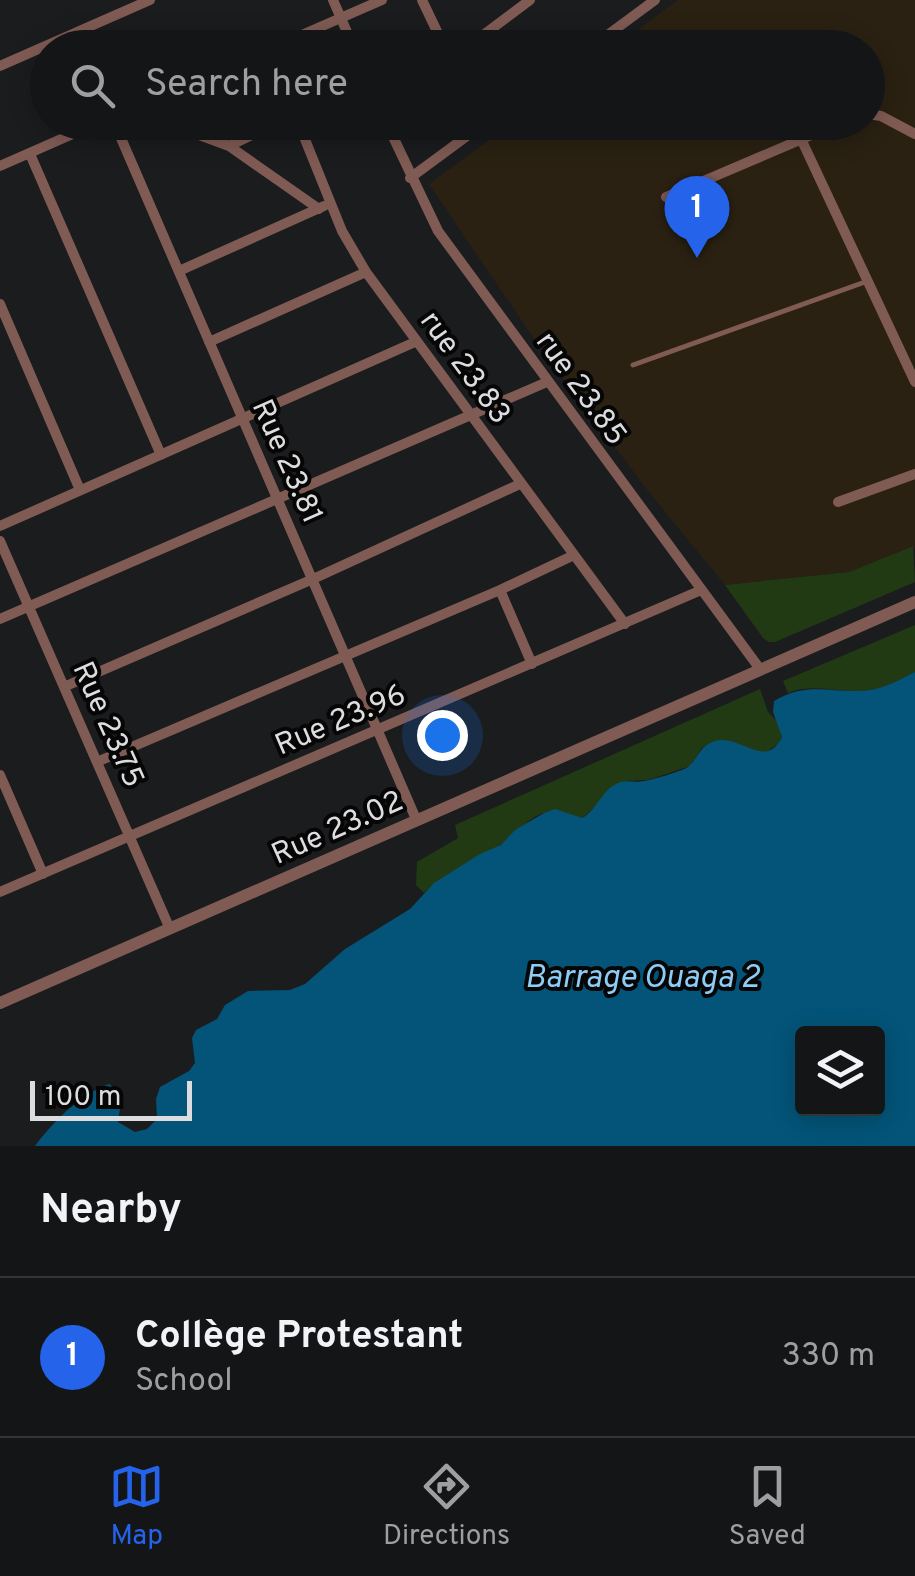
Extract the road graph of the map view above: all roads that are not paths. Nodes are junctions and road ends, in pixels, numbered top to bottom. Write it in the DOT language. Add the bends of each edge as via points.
graph roads {
  1 [pos="150,0"];
  2 [pos="333,0"];
  3 [pos="382,0"];
  4 [pos="422,0"];
  5 [pos="530,0"];
  6 [pos="656,0"];
  7 [pos="341,18"];
  8 [pos="81,30"];
  9 [pos="313,30"];
  10 [pos="346,30"];
  11 [pos="436,30"];
  12 [pos="490,30"];
  13 [pos="615,30"];
  14 [pos="30,53"];
  15 [pos="0,66"];
  16 [pos="885,118"];
  17 [pos="915,134"];
  18 [pos="61,140"];
  19 [pos="122,140"];
  20 [pos="213,140"];
  21 [pos="242,140"];
  22 [pos="304,140"];
  23 [pos="394,140"];
  24 [pos="461,140"];
  25 [pos="806,140"];
  26 [pos="802,142"];
  27 [pos="229,146"];
  28 [pos="30,154"];
  29 [pos="0,166"];
  30 [pos="410,178"];
  31 [pos="666,196"];
  32 [pos="324,206"];
  33 [pos="178,271"];
  34 [pos="366,272"];
  35 [pos="868,281"];
  36 [pos="0,304"];
  37 [pos="208,342"];
  38 [pos="415,342"];
  39 [pos="633,365"];
  40 [pos="912,370"];
  41 [pos="547,382"];
  42 [pos="915,382"];
  43 [pos="470,414"];
  44 [pos="244,420"];
  45 [pos="161,455"];
  46 [pos="915,474"];
  47 [pos="520,484"];
  48 [pos="80,490"];
  49 [pos="278,498"];
  50 [pos="838,502"];
  51 [pos="0,526"];
  52 [pos="0,541"];
  53 [pos="572,556"];
  54 [pos="313,579"];
  55 [pos="500,590"];
  56 [pos="699,591"];
  57 [pos="915,602"];
  58 [pos="30,606"];
  59 [pos="0,618"];
  60 [pos="624,624"];
  61 [pos="346,655"];
  62 [pos="532,664"];
  63 [pos="760,670"];
  64 [pos="66,686"];
  65 [pos="377,730"];
  66 [pos="99,762"];
  67 [pos="0,775"];
  68 [pos="6,803"];
  69 [pos="416,819"];
  70 [pos="131,837"];
  71 [pos="44,874"];
  72 [pos="0,892"];
  73 [pos="170,929"];
  74 [pos="0,1002"];
  1 -- 8 [label="street"];
  2 -- 7 [label="street"];
  3 -- 7 [label="street"];
  4 -- 11 [label="street"];
  5 -- 12 [label="street"];
  6 -- 13 [label="street"];
  7 -- 9 [label="street"];
  7 -- 10 [label="street"];
  14 -- 15 [label="street"];
  16 -- 17 [label="street"];
  18 -- 28 [label="street"];
  19 -- 33 [label="street, Rue 23.81"];
  20 -- 27 [label="street"];
  21 -- 27 [label="street"];
  22 -- 32 [label="street, rue 23.83"];
  23 -- 30 [label="street, rue 23.85"];
  24 -- 30 [label="street"];
  25 -- 26 [label="street"];
  26 -- 31 [label="street"];
  26 -- 35 [label="street"];
  27 -- 32 [label="street"];
  28 -- 29 [label="street"];
  28 -- 45 [label="street"];
  30 -- 41 [label="street, rue 23.85" via="438,230"];
  32 -- 33 [label="street"];
  32 -- 34 [label="street, rue 23.83"];
  33 -- 37 [label="street, Rue 23.81"];
  34 -- 37 [label="street"];
  34 -- 38 [label="street, rue 23.83"];
  35 -- 39 [label="lane"];
  35 -- 40 [label="street"];
  36 -- 48 [label="street"];
  37 -- 44 [label="street, Rue 23.81"];
  38 -- 43 [label="street, rue 23.83"];
  38 -- 44 [label="street"];
  40 -- 42 [label="street"];
  41 -- 43 [label="street"];
  41 -- 56 [label="street, rue 23.85"];
  43 -- 47 [label="street, rue 23.83"];
  43 -- 49 [label="street"];
  44 -- 45 [label="street"];
  44 -- 49 [label="street, Rue 23.81"];
  45 -- 48 [label="street"];
  46 -- 50 [label="street"];
  47 -- 53 [label="street, rue 23.83"];
  47 -- 54 [label="street"];
  48 -- 51 [label="street"];
  49 -- 54 [label="street, Rue 23.81"];
  49 -- 58 [label="street"];
  52 -- 58 [label="street, Rue 23.75"];
  53 -- 55 [label="street"];
  53 -- 60 [label="street, rue 23.83"];
  54 -- 61 [label="street, Rue 23.81"];
  54 -- 64 [label="street"];
  55 -- 61 [label="street"];
  55 -- 62 [label="street"];
  56 -- 60 [label="street, Rue 23.96"];
  56 -- 63 [label="street, rue 23.85"];
  57 -- 63 [label="street, Rue 23.02"];
  58 -- 59 [label="street"];
  58 -- 64 [label="street, Rue 23.75"];
  60 -- 62 [label="street, Rue 23.96"];
  61 -- 65 [label="street, Rue 23.81"];
  61 -- 66 [label="street"];
  62 -- 65 [label="street, Rue 23.96"];
  63 -- 69 [label="street, Rue 23.02"];
  64 -- 66 [label="street, Rue 23.75"];
  65 -- 69 [label="street, Rue 23.81"];
  65 -- 70 [label="street, Rue 23.96"];
  66 -- 70 [label="street, Rue 23.75"];
  67 -- 68 [label="street"];
  68 -- 71 [label="street"];
  69 -- 73 [label="street, Rue 23.02"];
  70 -- 71 [label="street, Rue 23.96"];
  70 -- 73 [label="street, Rue 23.75"];
  71 -- 72 [label="street, Rue 23.96"];
  73 -- 74 [label="street, Rue 23.02"];
}
